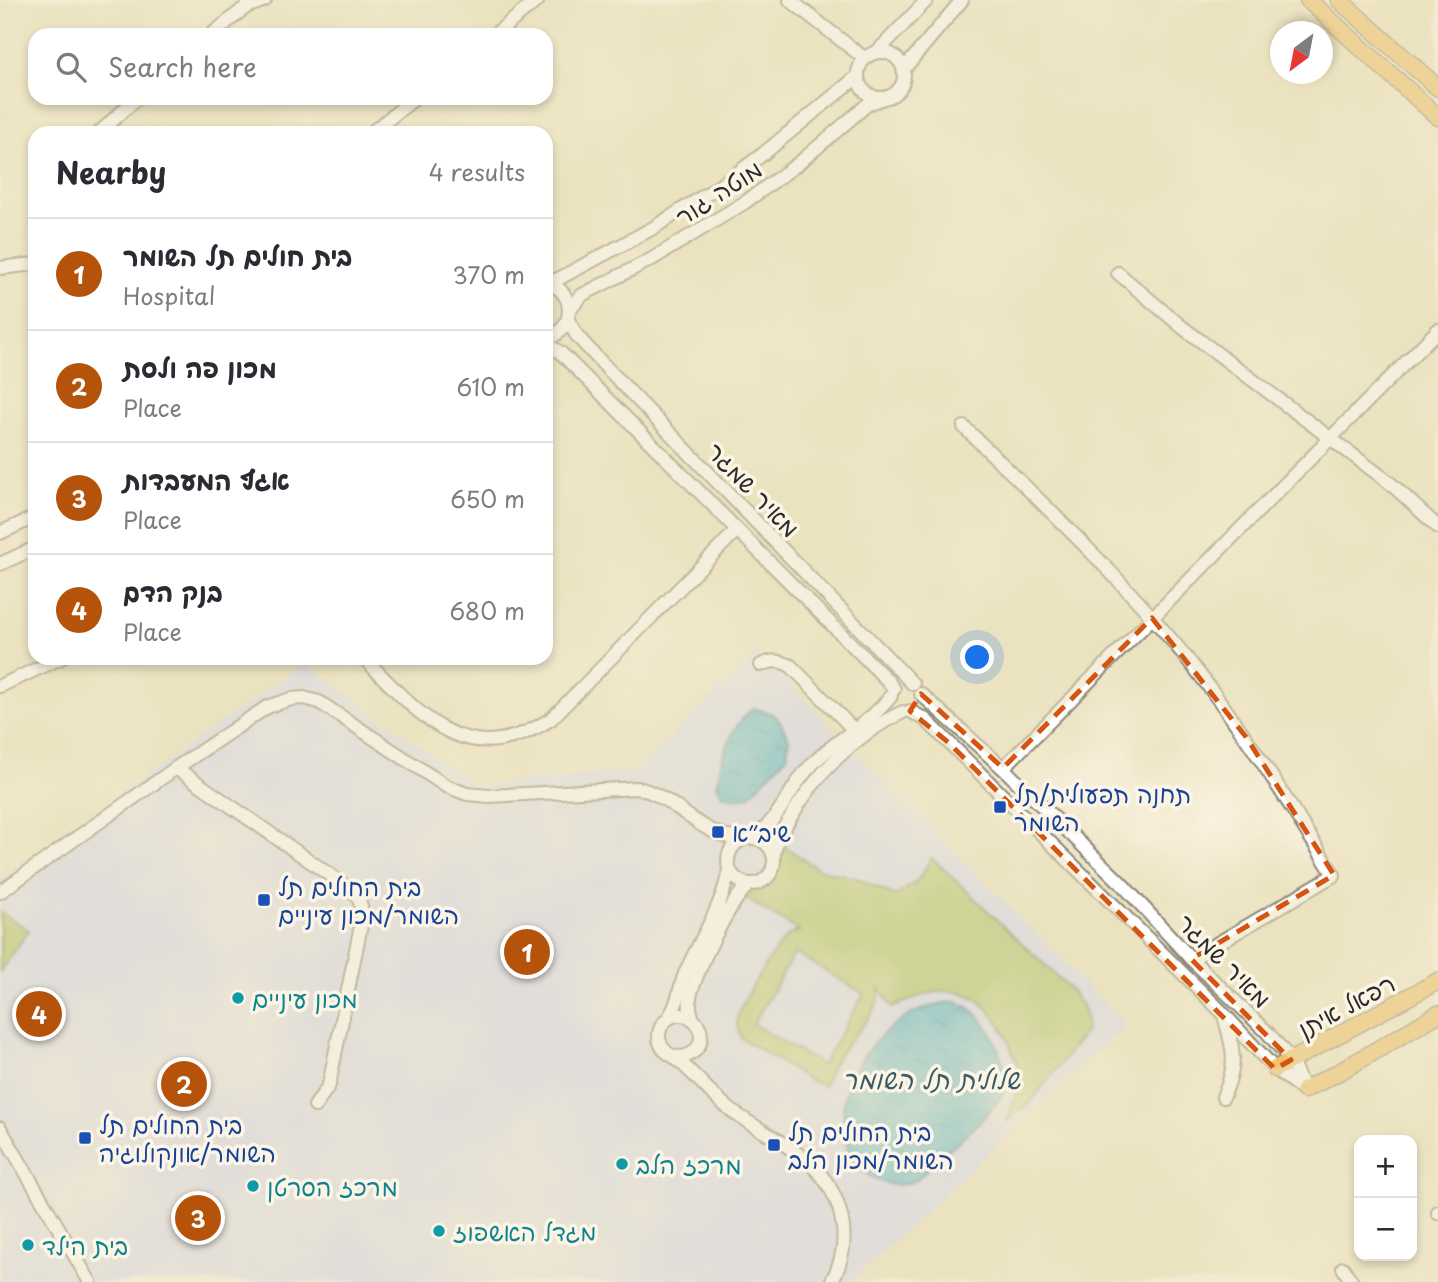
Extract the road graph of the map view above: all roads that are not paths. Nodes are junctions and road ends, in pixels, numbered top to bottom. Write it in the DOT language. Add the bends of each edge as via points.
graph roads {
  1 [pos="265,0"];
  2 [pos="538,0"];
  3 [pos="790,0"];
  4 [pos="927,0"];
  5 [pos="962,0"];
  6 [pos="1308,0"];
  7 [pos="1339,0"];
  8 [pos="240,3"];
  9 [pos="217,28"];
  10 [pos="503,28"];
  11 [pos="878,51"];
  12 [pos="864,58"];
  13 [pos="904,69"];
  14 [pos="858,76"];
  15 [pos="1438,89"];
  16 [pos="884,98"];
  17 [pos="129,105"];
  18 [pos="406,105"];
  19 [pos="1438,117"];
  20 [pos="107,126"];
  21 [pos="379,126"];
  22 [pos="28,265"];
  23 [pos="0,268"];
  24 [pos="1118,273"];
  25 [pos="553,280"];
  26 [pos="553,285"];
  27 [pos="569,316"];
  28 [pos="1438,330"];
  29 [pos="553,337"];
  30 [pos="553,347"];
  31 [pos="964,427"];
  32 [pos="1331,438"];
  33 [pos="28,520"];
  34 [pos="1438,527"];
  35 [pos="737,530"];
  36 [pos="0,533"];
  37 [pos="28,551"];
  38 [pos="0,564"];
  39 [pos="1152,618"];
  40 [pos="46,665"];
  41 [pos="371,665"];
  42 [pos="761,666"];
  43 [pos="0,686"];
  44 [pos="917,689"];
  45 [pos="892,693"];
  46 [pos="907,712"];
  47 [pos="855,731"];
  48 [pos="176,768"];
  49 [pos="1003,768"];
  50 [pos="704,828"];
  51 [pos="747,838"];
  52 [pos="774,855"];
  53 [pos="728,867"];
  54 [pos="1121,883"];
  55 [pos="751,884"];
  56 [pos="0,892"];
  57 [pos="1105,899"];
  58 [pos="1191,959"];
  59 [pos="1438,981"];
  60 [pos="1223,1012"];
  61 [pos="1438,1014"];
  62 [pos="669,1017"];
  63 [pos="693,1019"];
  64 [pos="698,1048"];
  65 [pos="673,1056"];
  66 [pos="1291,1060"];
  67 [pos="1275,1069"];
  68 [pos="703,1083"];
  69 [pos="1304,1090"];
  70 [pos="1223,1097"];
  71 [pos="315,1106"];
  72 [pos="0,1128"];
  73 [pos="1343,1268"];
  74 [pos="88,1279"];
  75 [pos="831,1282"];
  76 [pos="1352,1282"];
  1 -- 8 [label="street"];
  2 -- 10 [label="street"];
  3 -- 12 [label="street"];
  4 -- 11 [label="street"];
  5 -- 13 [label="street"];
  6 -- 19 [label="main road"];
  7 -- 15 [label="main road"];
  8 -- 9 [label="street"];
  11 -- 12 [label="street"];
  11 -- 13 [label="street" via="893,54"];
  12 -- 14 [label="street"];
  13 -- 16 [label="street" via="900,89"];
  14 -- 16 [label="street" via="866,92"];
  14 -- 25 [label="street, מוטה גור" via="720,185 617,248"];
  16 -- 27 [label="street, מוטה גור" via="868,104 744,203 582,295"];
  17 -- 20 [label="street"];
  18 -- 21 [label="street"];
  22 -- 23 [label="street"];
  24 -- 32 [label="street"];
  26 -- 27 [label="street, מאיר שמגר" via="565,295"];
  27 -- 29 [label="street, מוטה גור"];
  27 -- 44 [label="street, מאיר שמגר" via="577,336 602,363"];
  28 -- 32 [label="street"];
  30 -- 35 [label="street, מאיר שמגר"];
  31 -- 39 [label="street"];
  32 -- 34 [label="street"];
  32 -- 39 [label="street"];
  33 -- 36 [label="street"];
  35 -- 41 [label="street" via="551,719 516,737 481,740 440,728 421,716"];
  35 -- 45 [label="street, מאיר שמגר" via="888,681"];
  37 -- 38 [label="street"];
  39 -- 49 [label="street"];
  39 -- 58 [label="street" via="1247,737 1334,875"];
  40 -- 43 [label="street"];
  42 -- 47 [label="street" via="781,661 790,666"];
  44 -- 45 [label="street" via="900,684"];
  44 -- 46 [label="street" via="918,707"];
  44 -- 49 [label="street, מאיר שמגר"];
  45 -- 46 [label="street" via="894,706"];
  45 -- 47 [label="street" via="879,712"];
  46 -- 52 [label="street" via="882,723 818,776 780,836"];
  46 -- 57 [label="street, מאיר שמגר" via="926,720"];
  47 -- 51 [label="street" via="822,754 768,825"];
  48 -- 50 [label="street" via="267,707 304,698 319,702 454,790 488,796 638,788 658,796"];
  48 -- 56 [label="street"];
  48 -- 71 [label="street" via="353,891 362,906 329,1085"];
  49 -- 54 [label="street, מאיר שמגר"];
  50 -- 51 [label="street" via="722,836"];
  50 -- 53 [label="street" via="720,847"];
  51 -- 52 [label="street" via="764,842"];
  51 -- 53 [label="street" via="729,852"];
  52 -- 55 [label="street" via="770,875"];
  53 -- 55 [label="street" via="738,880"];
  53 -- 62 [label="street" via="725,886"];
  54 -- 57 [label="street"];
  54 -- 58 [label="street, מאיר שמגר"];
  55 -- 63 [label="street" via="731,905 695,981 689,1004"];
  57 -- 60 [label="street, מאיר שמגר"];
  58 -- 66 [label="street, מאיר שמגר"];
  59 -- 66 [label="main road, רפאל איתן"];
  60 -- 67 [label="street, מאיר שמגר"];
  60 -- 70 [label="street" via="1234,1052"];
  61 -- 69 [label="main road"];
  62 -- 63 [label="street"];
  62 -- 65 [label="street" via="659,1037"];
  63 -- 64 [label="street" via="701,1034"];
  64 -- 65 [label="street" via="687,1056"];
  64 -- 68 [label="street" via="696,1062"];
  65 -- 68 [label="street"];
  66 -- 67 [label="main road, רפאל איתן"];
  66 -- 69 [label="street, מאיר שמגר"];
  67 -- 69 [label="street, מאיר שמגר"];
  68 -- 75 [label="street" via="736,1114 810,1163 828,1185 840,1210 844,1237 841,1260"];
  72 -- 74 [label="street"];
  73 -- 76 [label="street"];
}
